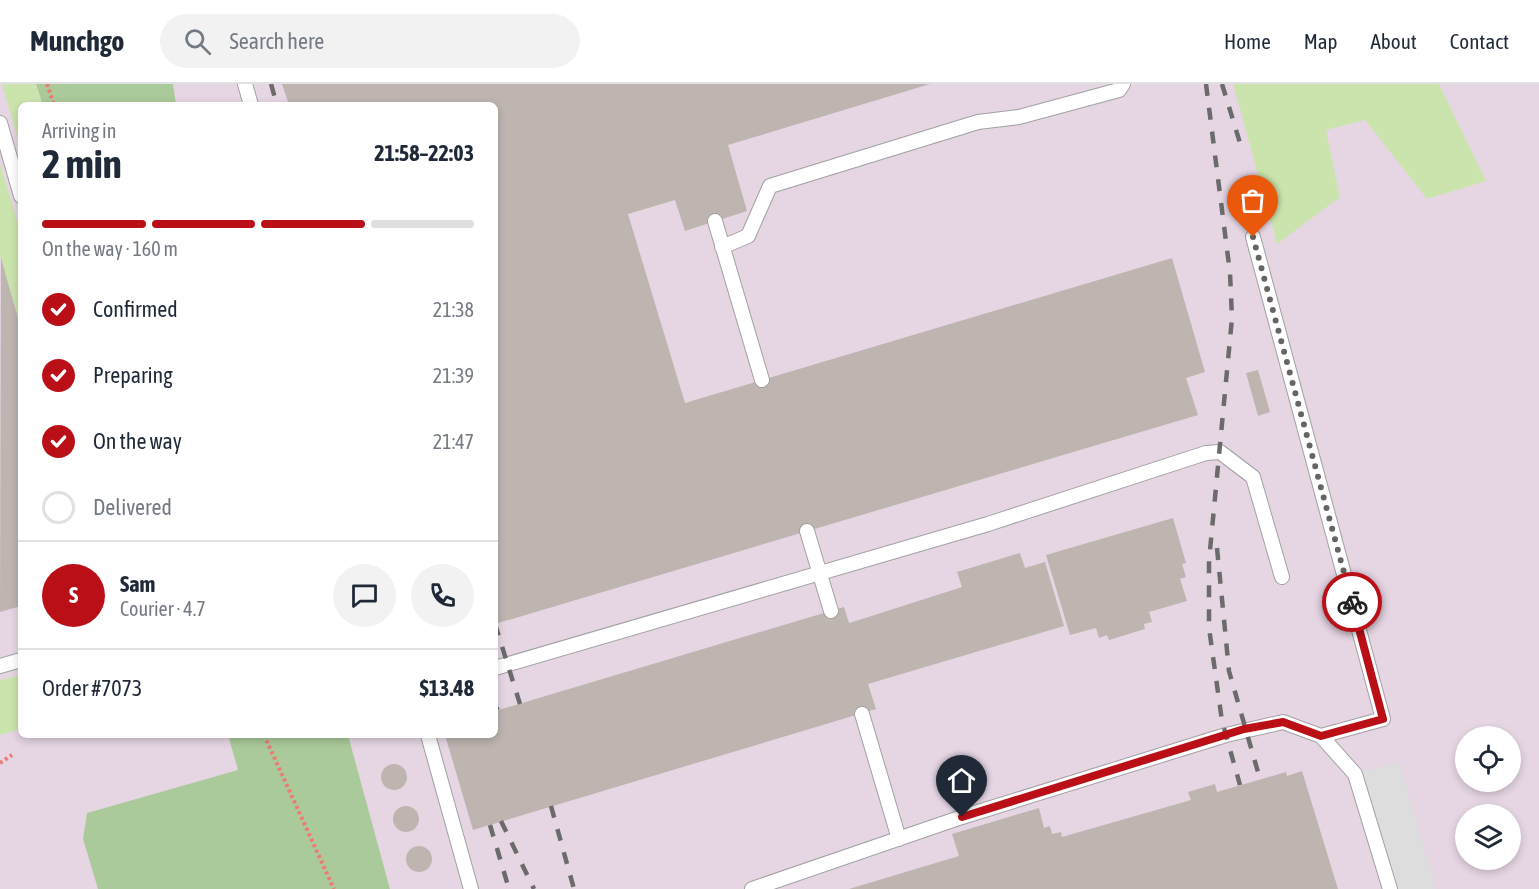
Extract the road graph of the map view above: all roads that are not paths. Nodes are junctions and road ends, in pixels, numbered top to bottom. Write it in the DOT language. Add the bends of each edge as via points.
graph roads {
  1 [pos="245,84"];
  2 [pos="1123,84"];
  3 [pos="250,102"];
  4 [pos="0,123"];
  5 [pos="18,186"];
  6 [pos="715,221"];
  7 [pos="1253,237"];
  8 [pos="723,247"];
  9 [pos="762,380"];
  10 [pos="807,531"];
  11 [pos="820,573"];
  12 [pos="1282,578"];
  13 [pos="831,611"];
  14 [pos="18,661"];
  15 [pos="0,666"];
  16 [pos="498,667"];
  17 [pos="862,714"];
  18 [pos="1321,736"];
  19 [pos="429,738"];
  20 [pos="899,839"];
  21 [pos="471,889"];
  22 [pos="752,889"];
  23 [pos="1390,889"];
  1 -- 3 [label="lane"];
  2 -- 8 [label="lane" via="1119,90 1019,117 978,122 770,186 748,236"];
  4 -- 5 [label="lane"];
  6 -- 8 [label="lane"];
  7 -- 18 [label="lane" via="1383,719"];
  8 -- 9 [label="lane"];
  10 -- 11 [label="lane"];
  11 -- 12 [label="lane" via="988,524 1206,453 1220,452 1253,477"];
  11 -- 13 [label="lane"];
  11 -- 16 [label="lane"];
  14 -- 15 [label="lane"];
  17 -- 20 [label="lane"];
  18 -- 20 [label="lane" via="1283,722 1244,729"];
  18 -- 23 [label="lane" via="1355,774"];
  19 -- 21 [label="lane"];
  20 -- 22 [label="lane"];
}
